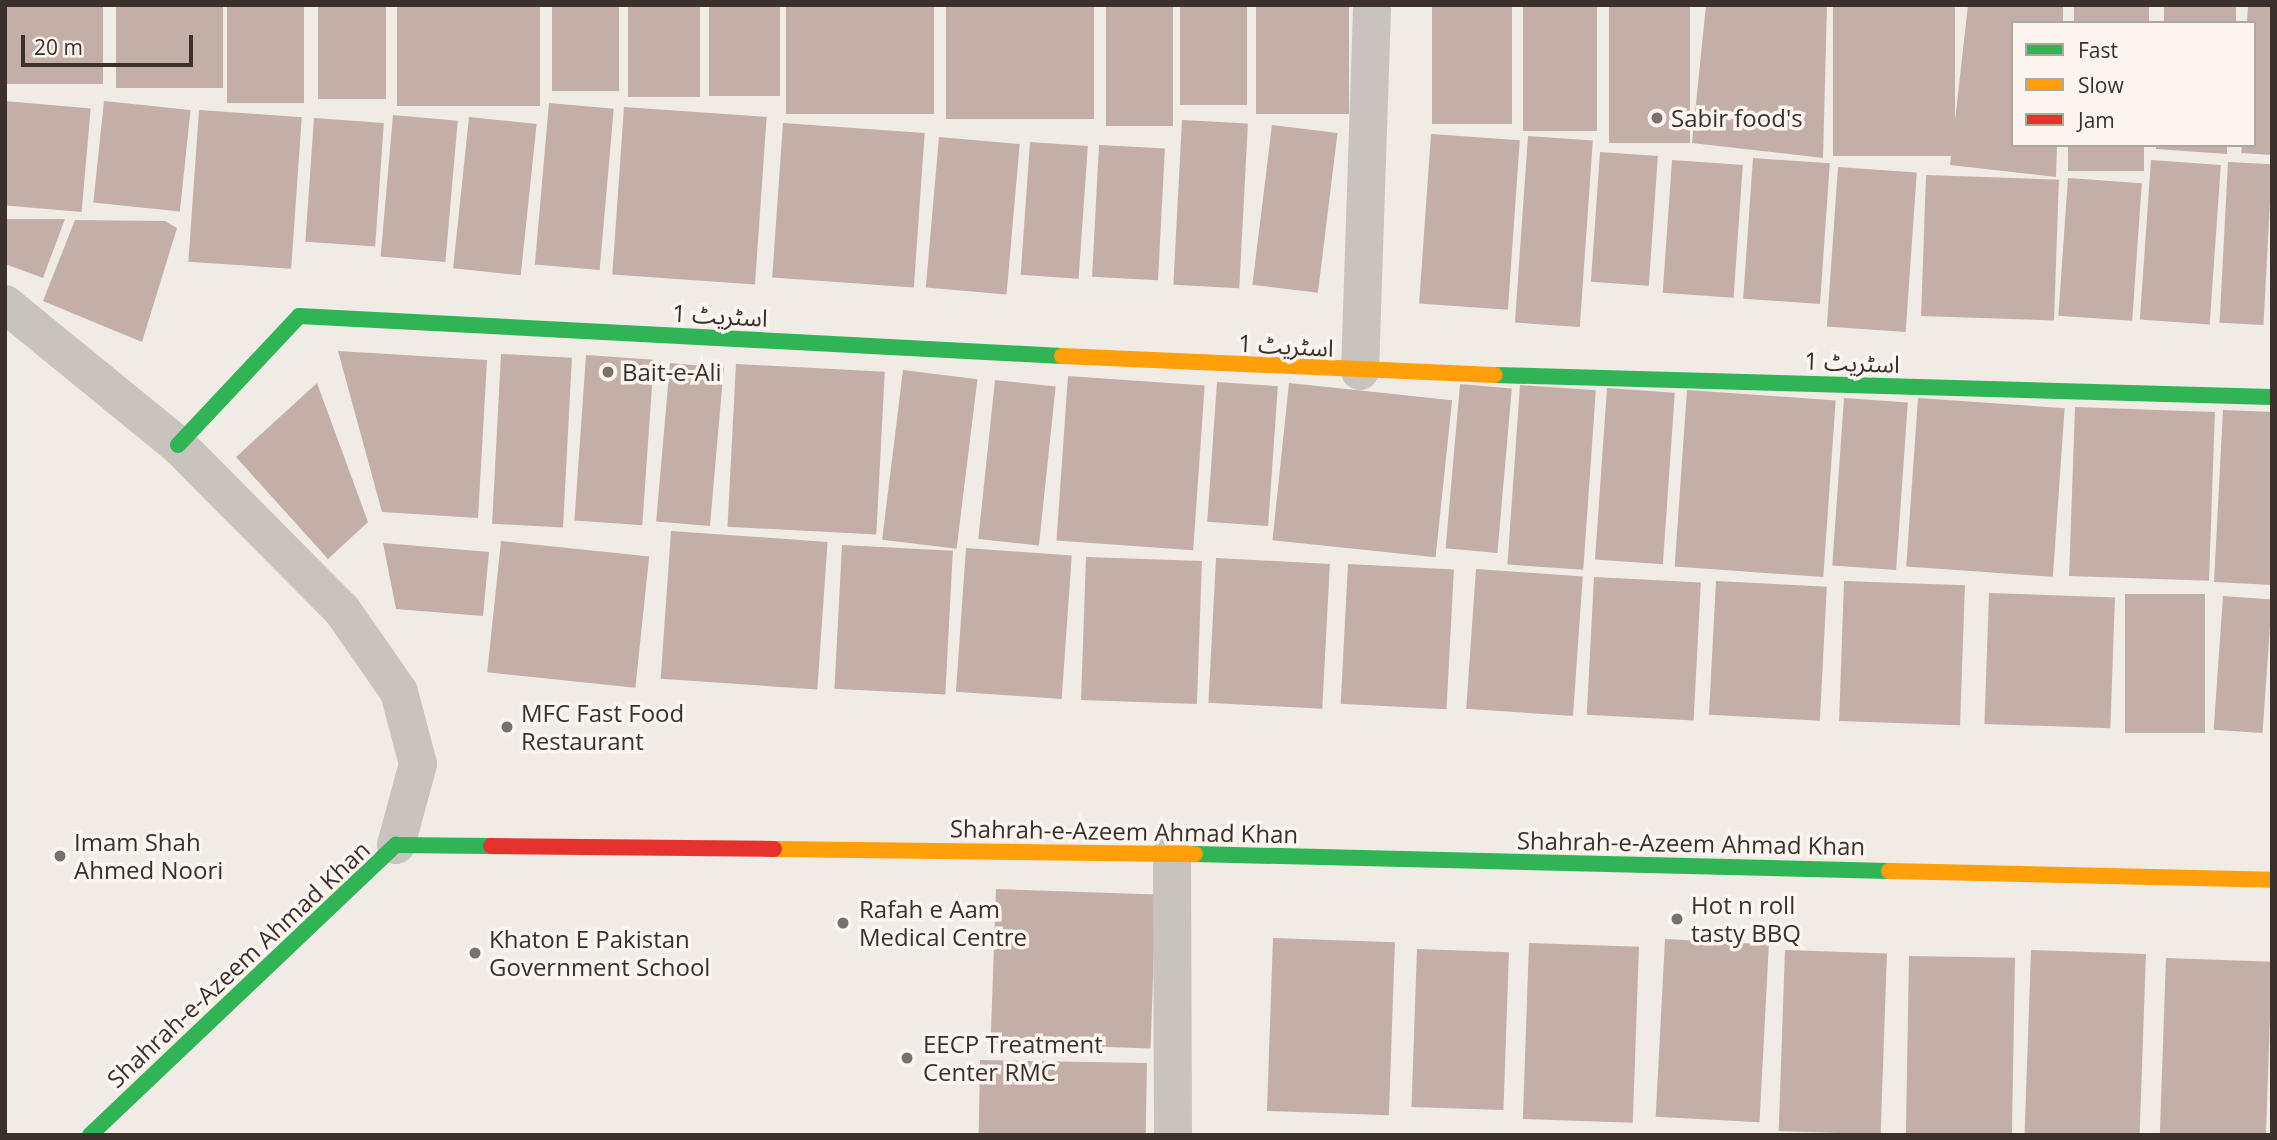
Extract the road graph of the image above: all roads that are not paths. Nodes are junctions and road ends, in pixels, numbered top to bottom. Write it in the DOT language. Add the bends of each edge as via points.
graph roads {
  1 [pos="1372,5"];
  2 [pos="5,304"];
  3 [pos="1360,371"];
  4 [pos="2272,397"];
  5 [pos="178,445"];
  6 [pos="396,845"];
  7 [pos="1172,853"];
  8 [pos="2272,880"];
  9 [pos="90,1135"];
  10 [pos="1173,1135"];
  1 -- 3 [label="street"];
  2 -- 5 [label="street"];
  3 -- 4 [label="street, اسٹریٹ 1"];
  3 -- 5 [label="street, اسٹریٹ 1" via="299,316"];
  5 -- 6 [label="street" via="342,610 399,692 418,764"];
  6 -- 7 [label="street, Shahrah-e-Azeem Ahmad Khan"];
  6 -- 9 [label="street, Shahrah-e-Azeem Ahmad Khan"];
  7 -- 8 [label="street, Shahrah-e-Azeem Ahmad Khan"];
  7 -- 10 [label="street"];
}
